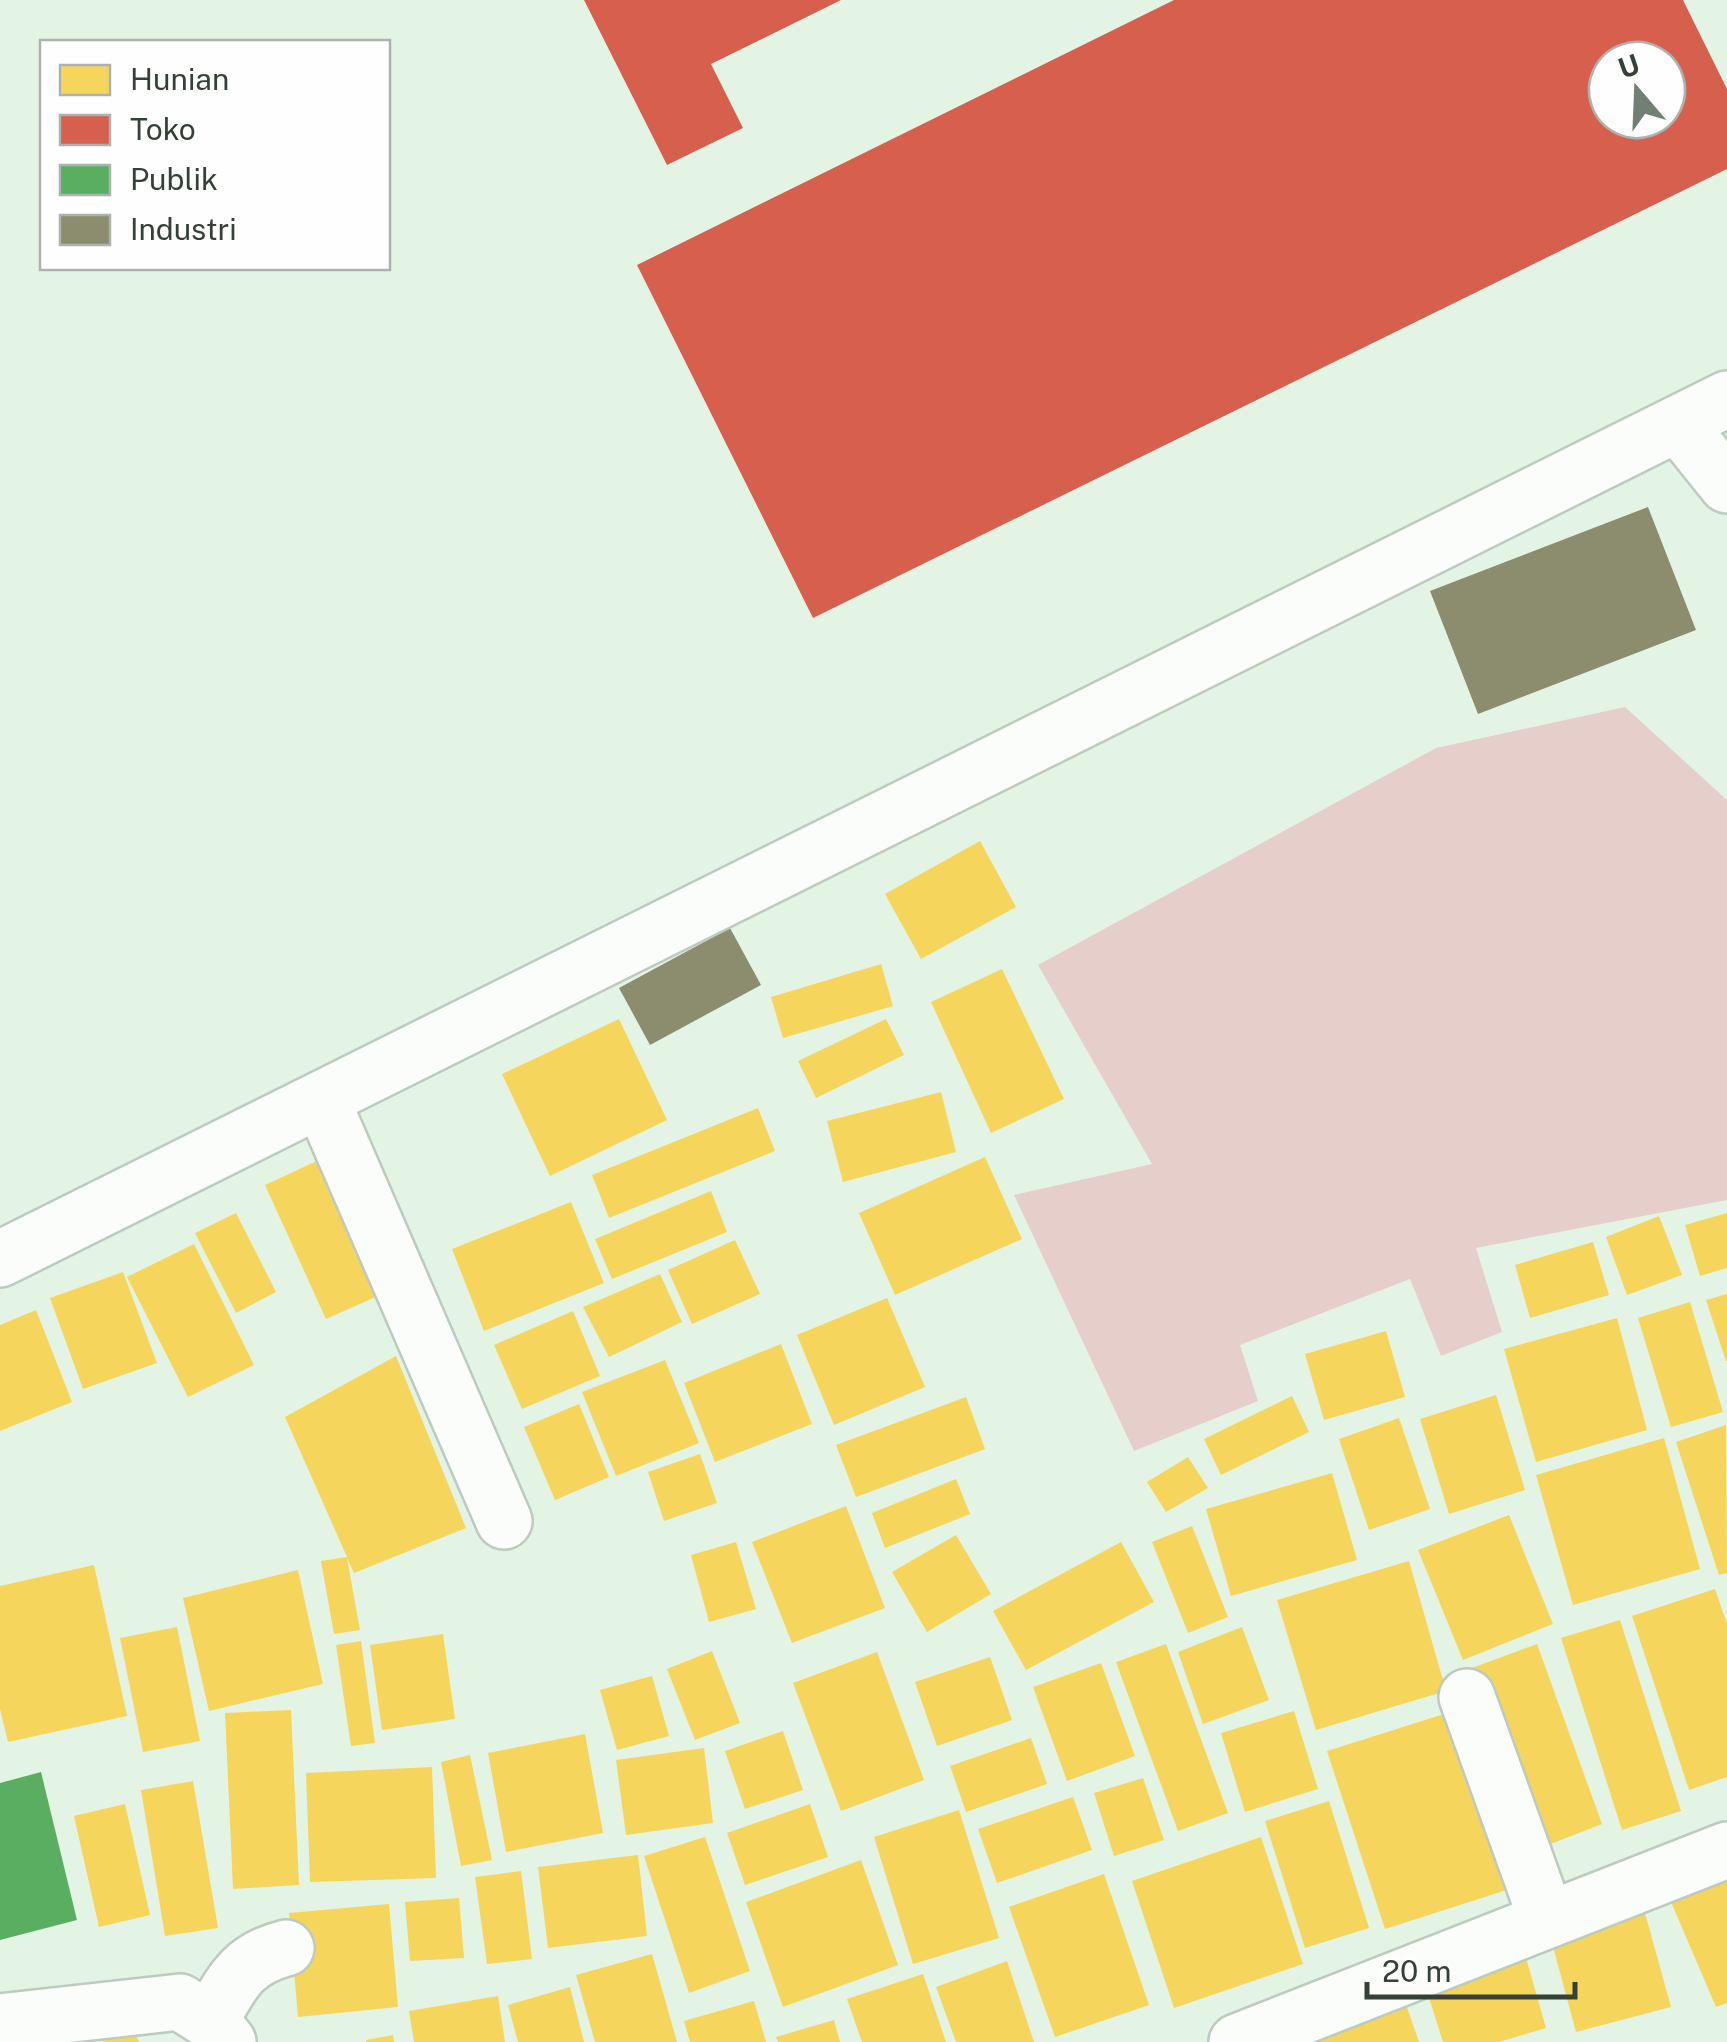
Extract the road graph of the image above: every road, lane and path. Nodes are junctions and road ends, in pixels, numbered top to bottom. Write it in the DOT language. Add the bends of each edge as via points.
graph roads {
  1 [pos="1727,399"];
  2 [pos="1678,424"];
  3 [pos="1727,485"];
  4 [pos="322,1101"];
  5 [pos="0,1260"];
  6 [pos="504,1521"];
  7 [pos="1466,1697"];
  8 [pos="1727,1850"];
  9 [pos="1547,1920"];
  10 [pos="286,1948"];
  11 [pos="0,2022"];
  12 [pos="219,2031"];
  13 [pos="1236,2042"];
  1 -- 2 [label="street"];
  2 -- 3 [label="street"];
  2 -- 4 [label="street"];
  4 -- 5 [label="street"];
  4 -- 6 [label="street"];
  7 -- 9 [label="street"];
  8 -- 9 [label="street"];
  9 -- 13 [label="street"];
  10 -- 12 [label="street" via="244,1966"];
  11 -- 12 [label="street" via="180,2002"];
}
